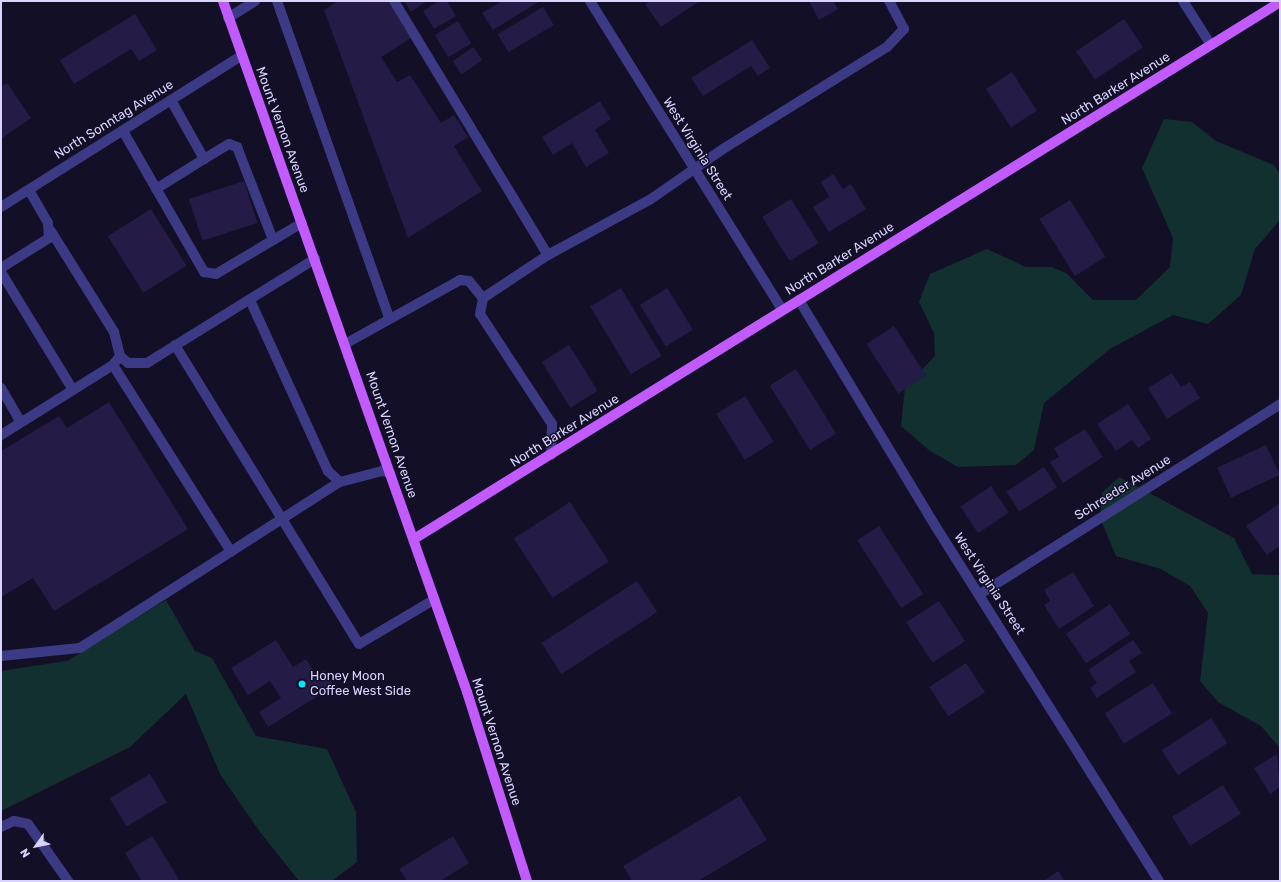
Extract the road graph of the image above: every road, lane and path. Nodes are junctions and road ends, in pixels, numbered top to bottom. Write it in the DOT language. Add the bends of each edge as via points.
graph roads {
  1 [pos="223,1"];
  2 [pos="255,1"];
  3 [pos="277,1"];
  4 [pos="394,1"];
  5 [pos="590,1"];
  6 [pos="889,1"];
  7 [pos="1183,1"];
  8 [pos="1280,2"];
  9 [pos="228,18"];
  10 [pos="1211,46"];
  11 [pos="241,56"];
  12 [pos="171,100"];
  13 [pos="123,130"];
  14 [pos="204,159"];
  15 [pos="695,171"];
  16 [pos="156,189"];
  17 [pos="29,190"];
  18 [pos="1,207"];
  19 [pos="302,223"];
  20 [pos="51,231"];
  21 [pos="273,240"];
  22 [pos="548,255"];
  23 [pos="315,259"];
  24 [pos="1,268"];
  25 [pos="1,272"];
  26 [pos="483,298"];
  27 [pos="250,300"];
  28 [pos="799,300"];
  29 [pos="782,309"];
  30 [pos="389,317"];
  31 [pos="345,344"];
  32 [pos="175,346"];
  33 [pos="120,356"];
  34 [pos="113,365"];
  35 [pos="1,388"];
  36 [pos="73,390"];
  37 [pos="1280,404"];
  38 [pos="21,422"];
  39 [pos="1,435"];
  40 [pos="551,455"];
  41 [pos="390,473"];
  42 [pos="340,482"];
  43 [pos="280,520"];
  44 [pos="414,539"];
  45 [pos="232,552"];
  46 [pos="980,594"];
  47 [pos="435,599"];
  48 [pos="1,656"];
  49 [pos="6,824"];
  50 [pos="68,881"];
  51 [pos="527,881"];
  52 [pos="1160,881"];
  1 -- 9 [label="main road, Mount Vernon Avenue"];
  2 -- 9 [label="street"];
  3 -- 30 [label="street"];
  4 -- 22 [label="street"];
  5 -- 15 [label="street, West Virginia Street"];
  6 -- 15 [label="street" via="901,20 904,29 901,36"];
  7 -- 10 [label="street"];
  8 -- 10 [label="main road, North Barker Avenue"];
  9 -- 11 [label="main road, Mount Vernon Avenue"];
  10 -- 28 [label="main road, North Barker Avenue"];
  11 -- 12 [label="street, North Sonntag Avenue"];
  11 -- 19 [label="main road, Mount Vernon Avenue"];
  12 -- 13 [label="street, North Sonntag Avenue"];
  12 -- 14 [label="street"];
  13 -- 16 [label="street"];
  13 -- 17 [label="street, North Sonntag Avenue"];
  14 -- 16 [label="street"];
  14 -- 21 [label="street" via="229,144 236,147"];
  15 -- 22 [label="street"];
  15 -- 29 [label="street, West Virginia Street"];
  16 -- 21 [label="street" via="204,272 216,274"];
  17 -- 18 [label="street, North Sonntag Avenue"];
  17 -- 20 [label="street"];
  19 -- 21 [label="street"];
  19 -- 23 [label="main road, Mount Vernon Avenue"];
  20 -- 24 [label="street" via="49,238"];
  20 -- 33 [label="street" via="114,332"];
  22 -- 26 [label="street"];
  23 -- 27 [label="street"];
  23 -- 31 [label="main road, Mount Vernon Avenue"];
  25 -- 36 [label="street"];
  26 -- 30 [label="street" via="469,281 460,280"];
  26 -- 40 [label="street" via="480,314 552,424"];
  27 -- 32 [label="street"];
  27 -- 42 [label="street" via="328,471"];
  28 -- 29 [label="main road, North Barker Avenue"];
  28 -- 46 [label="street, West Virginia Street"];
  29 -- 40 [label="main road, North Barker Avenue"];
  30 -- 31 [label="street"];
  31 -- 41 [label="main road, Mount Vernon Avenue"];
  32 -- 33 [label="street" via="147,363 128,363"];
  32 -- 43 [label="street"];
  33 -- 34 [label="street"];
  34 -- 36 [label="street"];
  34 -- 45 [label="street"];
  35 -- 38 [label="street"];
  36 -- 38 [label="street"];
  37 -- 46 [label="street, Schreeder Avenue"];
  38 -- 39 [label="street"];
  40 -- 44 [label="main road, North Barker Avenue"];
  41 -- 42 [label="street" via="382,470"];
  41 -- 44 [label="main road, Mount Vernon Avenue"];
  42 -- 43 [label="street"];
  43 -- 45 [label="street"];
  43 -- 47 [label="street" via="359,644"];
  44 -- 47 [label="main road, Mount Vernon Avenue"];
  45 -- 48 [label="street" via="80,648"];
  46 -- 52 [label="street, West Virginia Street"];
  47 -- 51 [label="main road, Mount Vernon Avenue"];
  49 -- 50 [label="street" via="28,824"];
}
